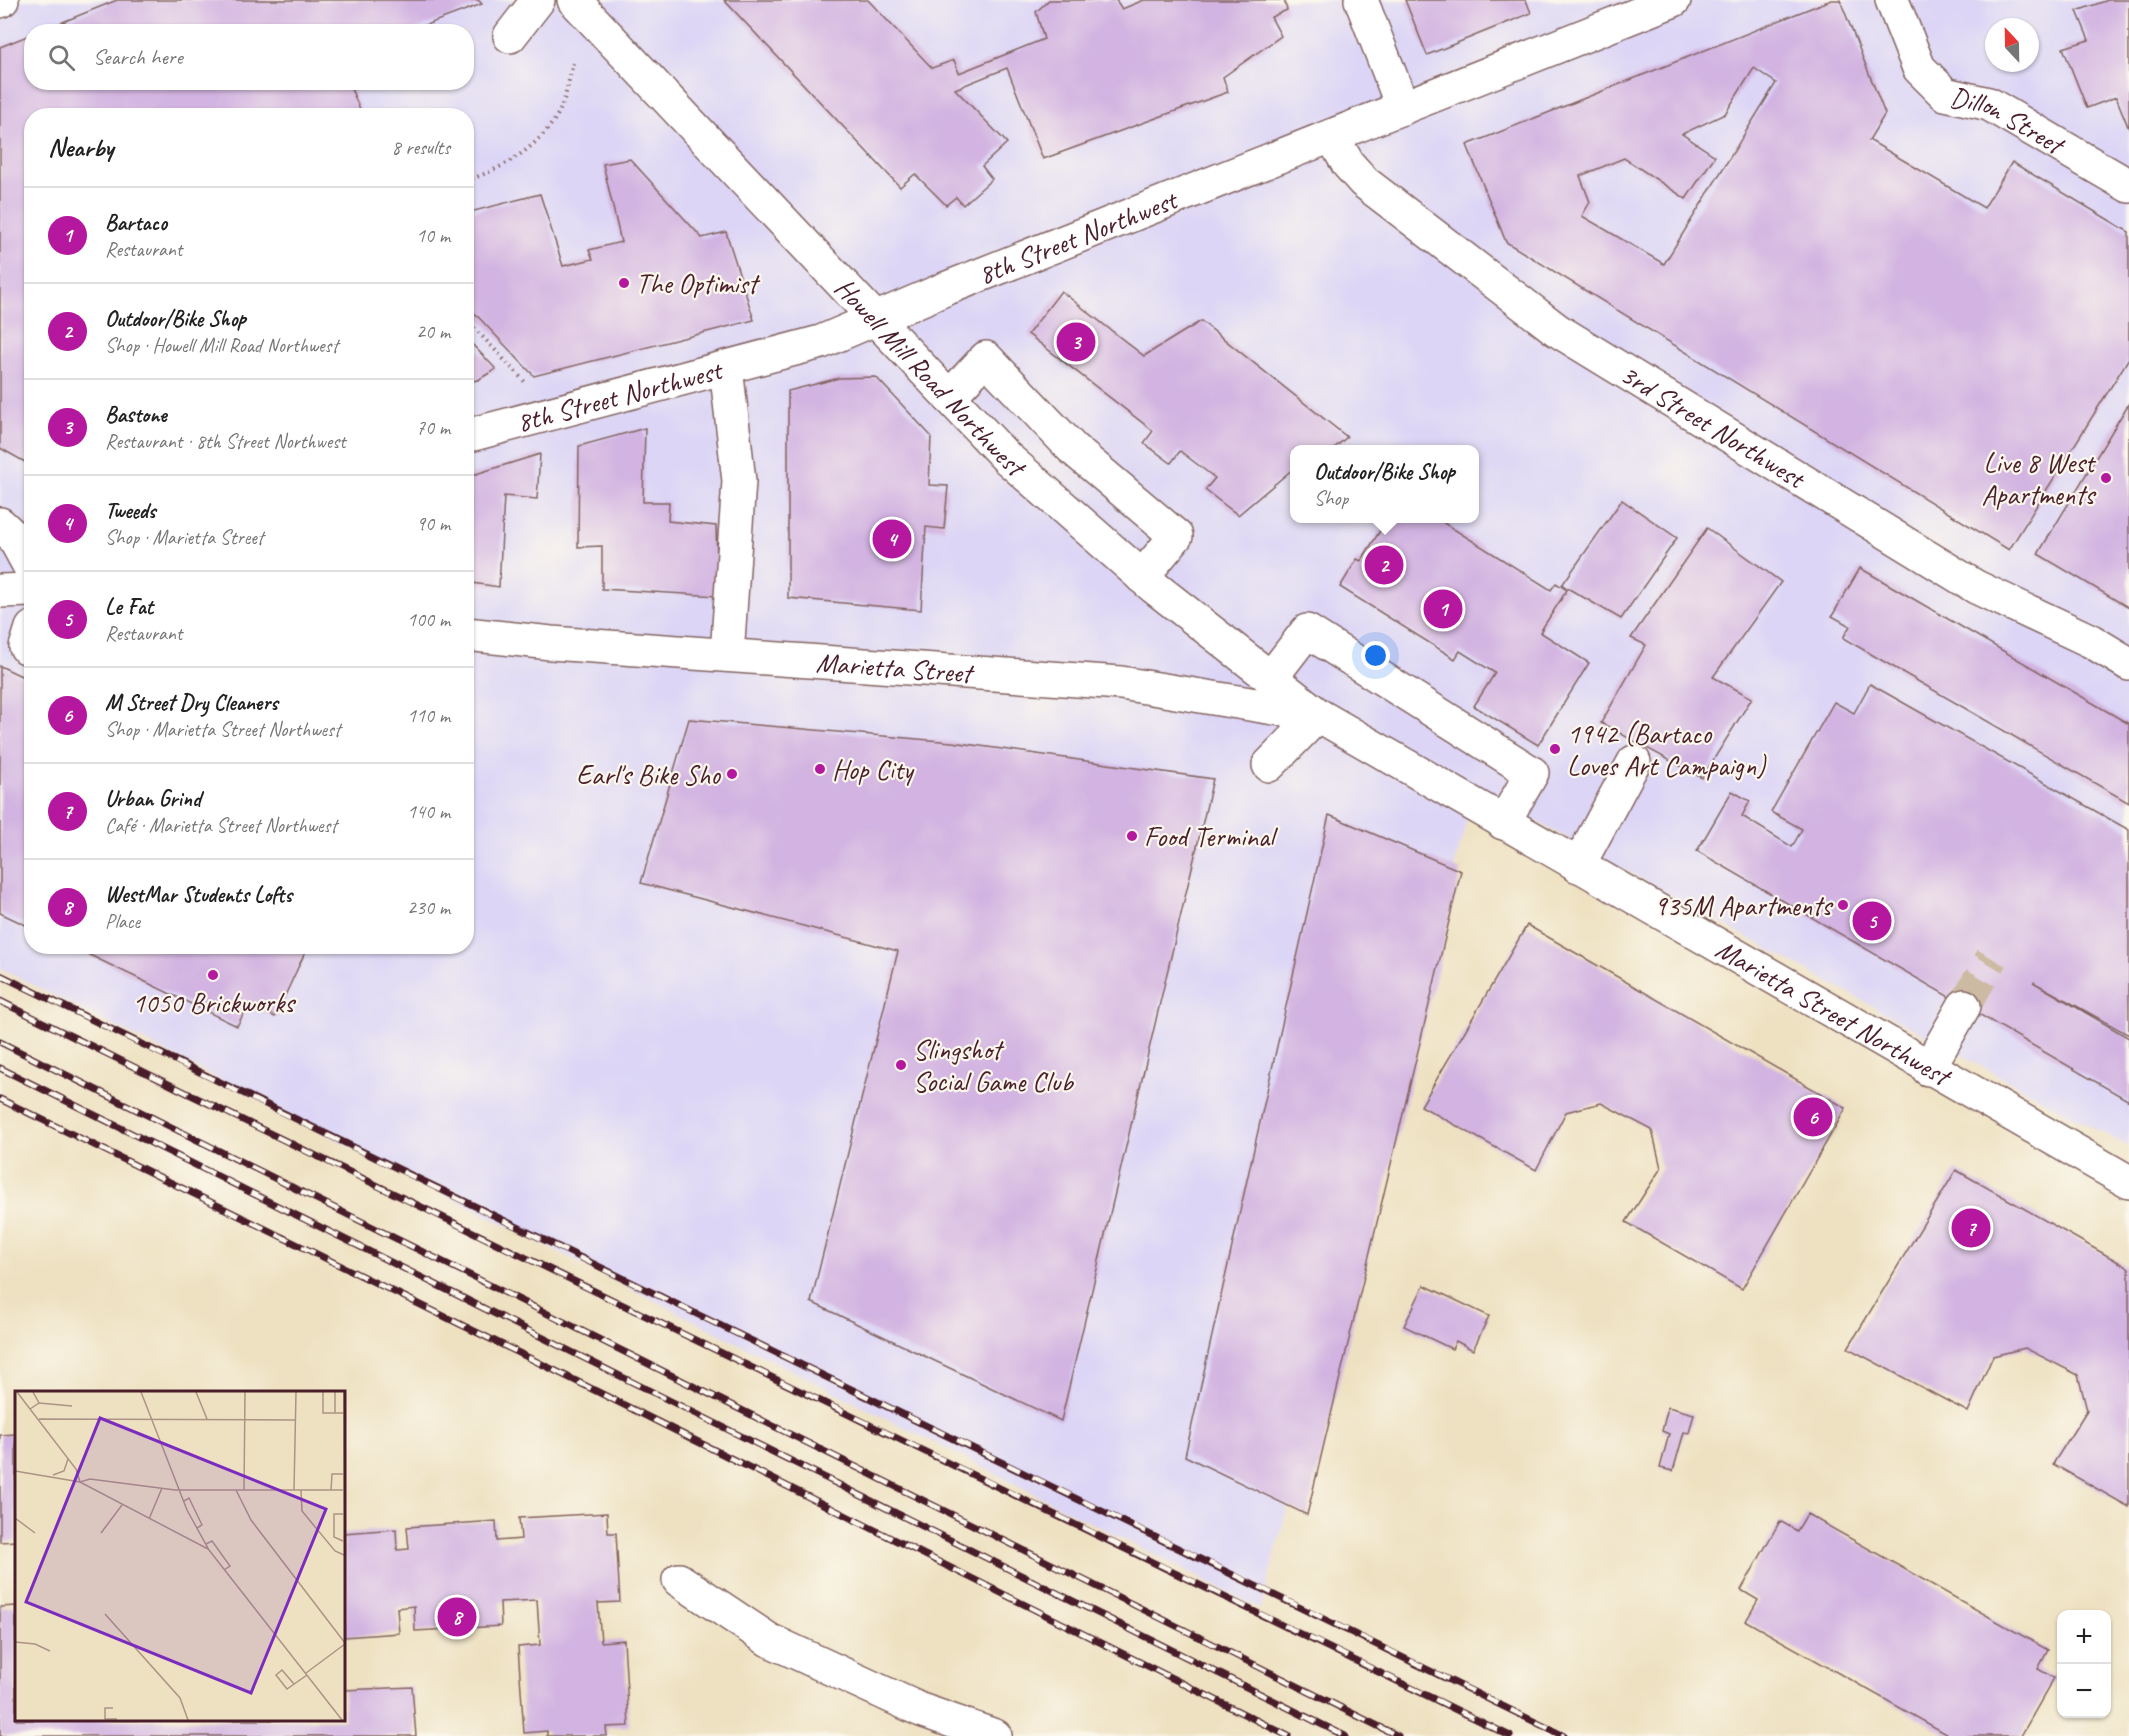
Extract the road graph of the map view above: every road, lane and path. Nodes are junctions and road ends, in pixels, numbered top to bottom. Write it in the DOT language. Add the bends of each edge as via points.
graph roads {
  1 [pos="538,0"];
  2 [pos="574,0"];
  3 [pos="1361,0"];
  4 [pos="1674,0"];
  5 [pos="1892,0"];
  6 [pos="1640,6"];
  7 [pos="510,36"];
  8 [pos="573,63"];
  9 [pos="1403,108"];
  10 [pos="1332,136"];
  11 [pos="474,178"];
  12 [pos="2129,186"];
  13 [pos="876,320"];
  14 [pos="474,328"];
  15 [pos="726,367"];
  16 [pos="529,387"];
  17 [pos="949,397"];
  18 [pos="474,434"];
  19 [pos="0,524"];
  20 [pos="24,556"];
  21 [pos="1142,577"];
  22 [pos="24,590"];
  23 [pos="0,591"];
  24 [pos="474,635"];
  25 [pos="727,655"];
  26 [pos="2129,664"];
  27 [pos="1270,679"];
  28 [pos="1318,715"];
  29 [pos="1634,762"];
  30 [pos="1269,765"];
  31 [pos="1503,823"];
  32 [pos="1578,866"];
  33 [pos="1964,1006"];
  34 [pos="1928,1068"];
  35 [pos="2129,1182"];
  36 [pos="679,1580"];
  37 [pos="995,1736"];
  1 -- 7 [label="street"];
  2 -- 13 [label="street, Howell Mill Road Northwest"];
  3 -- 9 [label="street"];
  4 -- 6 [label="street, 8th Street Northwest"];
  5 -- 12 [label="street, Dillon Street" via="1919,68 1945,94 1989,104"];
  6 -- 9 [label="street, 8th Street Northwest"];
  8 -- 11 [label="path" via="559,111 542,139 484,176"];
  9 -- 10 [label="street, 8th Street Northwest"];
  10 -- 13 [label="street, 8th Street Northwest"];
  10 -- 26 [label="street, 3rd Street Northwest" via="1364,182 1557,330 1976,586 2091,641"];
  13 -- 15 [label="street, 8th Street Northwest" via="821,342"];
  13 -- 17 [label="street, Howell Mill Road Northwest"];
  14 -- 16 [label="path"];
  15 -- 18 [label="street, 8th Street Northwest"];
  15 -- 25 [label="street" via="739,481"];
  17 -- 21 [label="street, Howell Mill Road Northwest" via="1006,457"];
  17 -- 21 [label="street" via="986,358 1072,448 1176,536"];
  19 -- 20 [label="street" via="13,536"];
  21 -- 27 [label="street, Howell Mill Road Northwest"];
  22 -- 23 [label="street"];
  24 -- 25 [label="street, Marietta Street"];
  25 -- 28 [label="street, Marietta Street" via="1121,683"];
  27 -- 28 [label="street, Howell Mill Road Northwest"];
  27 -- 31 [label="street" via="1306,631 1532,773"];
  28 -- 30 [label="street"];
  28 -- 31 [label="street, Marietta Street Northwest"];
  29 -- 32 [label="street"];
  31 -- 32 [label="street, Marietta Street Northwest"];
  32 -- 34 [label="street, Marietta Street Northwest"];
  33 -- 34 [label="street"];
  34 -- 35 [label="street, Marietta Street Northwest"];
  36 -- 37 [label="street" via="769,1640 921,1710"];
}
